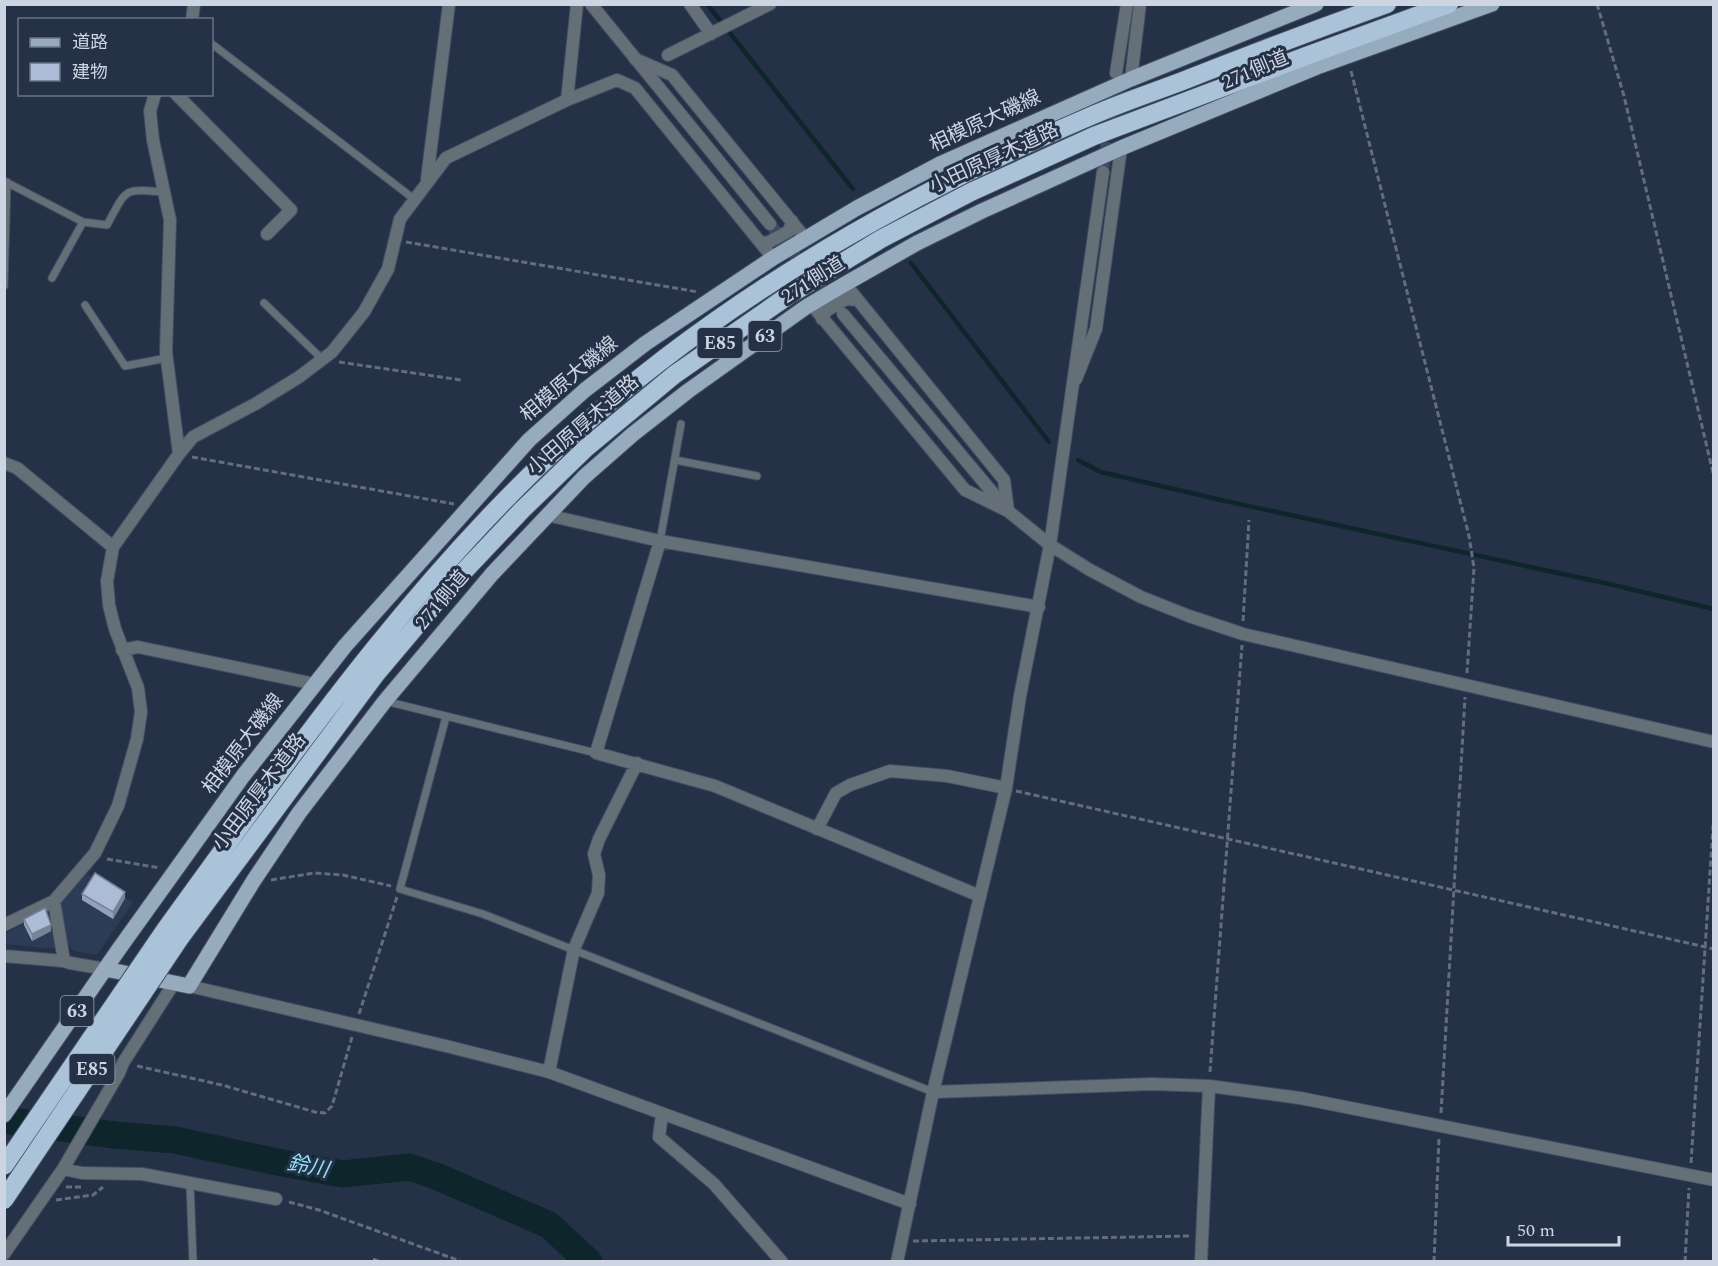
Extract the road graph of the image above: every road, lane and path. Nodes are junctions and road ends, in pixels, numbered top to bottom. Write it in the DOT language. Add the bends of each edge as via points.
graph roads {
  1 [pos="449,4"];
  2 [pos="577,4"];
  3 [pos="591,4"];
  4 [pos="690,4"];
  5 [pos="770,4"];
  6 [pos="1127,4"];
  7 [pos="1140,4"];
  8 [pos="1316,4"];
  9 [pos="1387,4"];
  10 [pos="1449,4"];
  11 [pos="1492,4"];
  12 [pos="1597,4"];
  13 [pos="715,32"];
  14 [pos="213,45"];
  15 [pos="668,55"];
  16 [pos="1347,57"];
  17 [pos="634,58"];
  18 [pos="1116,73"];
  19 [pos="1131,79"];
  20 [pos="154,96"];
  21 [pos="178,96"];
  22 [pos="567,100"];
  23 [pos="1121,148"];
  24 [pos="1103,172"];
  25 [pos="427,181"];
  26 [pos="6,182"];
  27 [pos="165,192"];
  28 [pos="414,198"];
  29 [pos="792,221"];
  30 [pos="83,222"];
  31 [pos="770,224"];
  32 [pos="267,234"];
  33 [pos="805,238"];
  34 [pos="396,241"];
  35 [pos="762,243"];
  36 [pos="773,258"];
  37 [pos="52,278"];
  38 [pos="845,284"];
  39 [pos="4,286"];
  40 [pos="715,297"];
  41 [pos="858,300"];
  42 [pos="264,303"];
  43 [pos="811,304"];
  44 [pos="85,305"];
  45 [pos="843,314"];
  46 [pos="822,319"];
  47 [pos="167,358"];
  48 [pos="322,359"];
  49 [pos="461,380"];
  50 [pos="1072,388"];
  51 [pos="681,424"];
  52 [pos="178,454"];
  53 [pos="675,460"];
  54 [pos="4,463"];
  55 [pos="757,476"];
  56 [pos="1713,477"];
  57 [pos="469,507"];
  58 [pos="1008,511"];
  59 [pos="547,515"];
  60 [pos="1249,520"];
  61 [pos="660,541"];
  62 [pos="1050,545"];
  63 [pos="113,547"];
  64 [pos="1040,607"];
  65 [pos="1243,634"];
  66 [pos="122,650"];
  67 [pos="315,684"];
  68 [pos="1466,686"];
  69 [pos="385,702"];
  70 [pos="446,717"];
  71 [pos="1713,742"];
  72 [pos="596,753"];
  73 [pos="637,763"];
  74 [pos="1006,788"];
  75 [pos="1713,812"];
  76 [pos="817,829"];
  77 [pos="1227,840"];
  78 [pos="95,853"];
  79 [pos="163,869"];
  80 [pos="266,881"];
  81 [pos="400,889"];
  82 [pos="1455,891"];
  83 [pos="980,896"];
  84 [pos="54,901"];
  85 [pos="4,925"];
  86 [pos="172,934"];
  87 [pos="1706,947"];
  88 [pos="574,949"];
  89 [pos="1713,949"];
  90 [pos="4,956"];
  91 [pos="64,960"];
  92 [pos="105,969"];
  93 [pos="182,985"];
  94 [pos="356,1025"];
  95 [pos="121,1068"];
  96 [pos="549,1072"];
  97 [pos="1209,1086"];
  98 [pos="933,1092"];
  99 [pos="662,1114"];
  100 [pos="4,1115"];
  101 [pos="1440,1125"];
  102 [pos="4,1166"];
  103 [pos="64,1166"];
  104 [pos="1690,1175"];
  105 [pos="1713,1180"];
  106 [pos="190,1184"];
  107 [pos="104,1187"];
  108 [pos="276,1199"];
  109 [pos="4,1200"];
  110 [pos="40,1203"];
  111 [pos="910,1204"];
  112 [pos="1202,1236"];
  113 [pos="903,1241"];
  114 [pos="4,1254"];
  115 [pos="193,1262"];
  116 [pos="463,1262"];
  117 [pos="782,1262"];
  118 [pos="897,1262"];
  119 [pos="1200,1262"];
  120 [pos="1434,1262"];
  121 [pos="1685,1262"];
  1 -- 25 [label="street"];
  2 -- 22 [label="street"];
  3 -- 17 [label="street"];
  4 -- 13 [label="street"];
  5 -- 13 [label="street"];
  6 -- 18 [label="street"];
  7 -- 19 [label="street"];
  8 -- 19 [label="main road, 相模原大磯線 / 63"];
  9 -- 86 [label="highway, 小田原厚木道路 / E85" via="1085,118 960,176 868,224 780,277 660,362 570,437 437,574 276,777"];
  10 -- 86 [label="highway, 小田原厚木道路 / E85" via="1094,136 971,192 881,239 789,295 674,375 586,448 451,585 376,674"];
  11 -- 16 [label="main road, 271側道 / 63"];
  12 -- 56 [label="path" via="1624,96"];
  13 -- 15 [label="street"];
  14 -- 28 [label="lane"];
  16 -- 23 [label="main road, 271側道 / 63"];
  16 -- 68 [label="path" via="1469,536 1474,568"];
  17 -- 29 [label="street" via="672,75"];
  17 -- 31 [label="street"];
  19 -- 33 [label="main road, 相模原大磯線 / 63" via="942,163"];
  20 -- 27 [label="street" via="150,111 153,140"];
  21 -- 32 [label="street" via="291,210"];
  22 -- 25 [label="street" via="446,158"];
  22 -- 35 [label="street" via="616,80 635,88"];
  23 -- 38 [label="main road, 271側道 / 63" via="981,211"];
  23 -- 50 [label="street" via="1096,329"];
  24 -- 50 [label="street"];
  25 -- 28 [label="street"];
  26 -- 30 [label="lane"];
  26 -- 39 [label="lane"];
  27 -- 30 [label="lane" via="135,189 124,194 107,225"];
  27 -- 47 [label="street" via="170,220"];
  28 -- 34 [label="street" via="400,219"];
  29 -- 33 [label="street"];
  29 -- 35 [label="street" via="789,231"];
  30 -- 37 [label="lane"];
  33 -- 36 [label="main road, 相模原大磯線 / 63"];
  34 -- 40 [label="path"];
  34 -- 48 [label="street" via="388,269 364,312"];
  35 -- 36 [label="street"];
  36 -- 40 [label="main road, 相模原大磯線 / 63"];
  38 -- 41 [label="street"];
  38 -- 43 [label="main road, 271側道 / 63"];
  40 -- 57 [label="main road, 相模原大磯線 / 63" via="585,390 529,440"];
  41 -- 46 [label="street" via="846,298 826,311"];
  41 -- 58 [label="street" via="1004,480"];
  42 -- 48 [label="lane"];
  43 -- 46 [label="street"];
  43 -- 59 [label="main road, 271側道 / 63" via="633,434"];
  44 -- 47 [label="lane" via="125,366"];
  45 -- 58 [label="street"];
  46 -- 58 [label="street" via="965,490"];
  47 -- 52 [label="street"];
  48 -- 49 [label="path"];
  48 -- 52 [label="street" via="257,403 193,436"];
  50 -- 62 [label="street"];
  51 -- 53 [label="lane"];
  52 -- 57 [label="path"];
  52 -- 63 [label="street"];
  53 -- 55 [label="lane"];
  53 -- 61 [label="lane"];
  54 -- 63 [label="street" via="17,468"];
  57 -- 67 [label="main road, 相模原大磯線 / 63"];
  58 -- 62 [label="street"];
  59 -- 61 [label="street"];
  59 -- 69 [label="main road, 271側道 / 63"];
  60 -- 65 [label="path"];
  61 -- 64 [label="street"];
  61 -- 72 [label="street"];
  62 -- 64 [label="street"];
  62 -- 65 [label="street" via="1141,597"];
  63 -- 66 [label="street" via="107,581 109,605"];
  64 -- 74 [label="street" via="1020,696"];
  65 -- 68 [label="street"];
  65 -- 77 [label="path"];
  66 -- 67 [label="street" via="138,647"];
  66 -- 78 [label="street" via="138,688 141,712 118,806"];
  67 -- 92 [label="main road, 相模原大磯線 / 63" via="243,776"];
  68 -- 71 [label="street"];
  68 -- 82 [label="path"];
  69 -- 70 [label="lane"];
  69 -- 93 [label="main road, 271側道 / 63" via="299,813"];
  70 -- 72 [label="lane"];
  70 -- 81 [label="lane"];
  72 -- 73 [label="street"];
  73 -- 76 [label="street" via="715,786"];
  73 -- 88 [label="street" via="599,839 594,854 598,893"];
  74 -- 76 [label="street" via="947,776 890,771 836,793"];
  74 -- 77 [label="path"];
  74 -- 83 [label="street"];
  75 -- 87 [label="path"];
  76 -- 83 [label="street"];
  77 -- 82 [label="path"];
  77 -- 97 [label="path"];
  78 -- 79 [label="path"];
  78 -- 84 [label="street"];
  80 -- 81 [label="path" via="314,873 343,875"];
  81 -- 88 [label="lane" via="483,914"];
  81 -- 94 [label="path"];
  82 -- 87 [label="path"];
  82 -- 101 [label="path"];
  83 -- 98 [label="street"];
  84 -- 85 [label="street"];
  84 -- 91 [label="street"];
  86 -- 102 [label="highway, 小田原厚木道路 / E85, bridge"];
  86 -- 109 [label="highway, 小田原厚木道路 / E85, bridge"];
  87 -- 89 [label="path"];
  87 -- 104 [label="path"];
  88 -- 96 [label="street"];
  88 -- 98 [label="lane"];
  90 -- 91 [label="street"];
  91 -- 92 [label="street"];
  92 -- 93 [label="main road, 63"];
  92 -- 100 [label="main road, 63"];
  93 -- 94 [label="street"];
  93 -- 95 [label="street"];
  94 -- 95 [label="path" via="332,1106 325,1113 222,1085"];
  94 -- 96 [label="street"];
  95 -- 103 [label="street"];
  96 -- 99 [label="street"];
  97 -- 98 [label="street" via="1152,1084"];
  97 -- 101 [label="street" via="1300,1098"];
  97 -- 112 [label="street"];
  98 -- 111 [label="street"];
  99 -- 111 [label="street"];
  99 -- 117 [label="street" via="659,1137 714,1184"];
  101 -- 104 [label="street"];
  101 -- 120 [label="path"];
  103 -- 106 [label="street" via="82,1173 142,1174"];
  103 -- 110 [label="street"];
  104 -- 105 [label="street"];
  104 -- 121 [label="path"];
  106 -- 108 [label="street"];
  106 -- 115 [label="lane"];
  107 -- 110 [label="path" via="93,1195"];
  108 -- 116 [label="path" via="319,1210"];
  110 -- 114 [label="street"];
  111 -- 113 [label="street"];
  112 -- 113 [label="path"];
  112 -- 119 [label="street"];
  113 -- 118 [label="street"];
}
